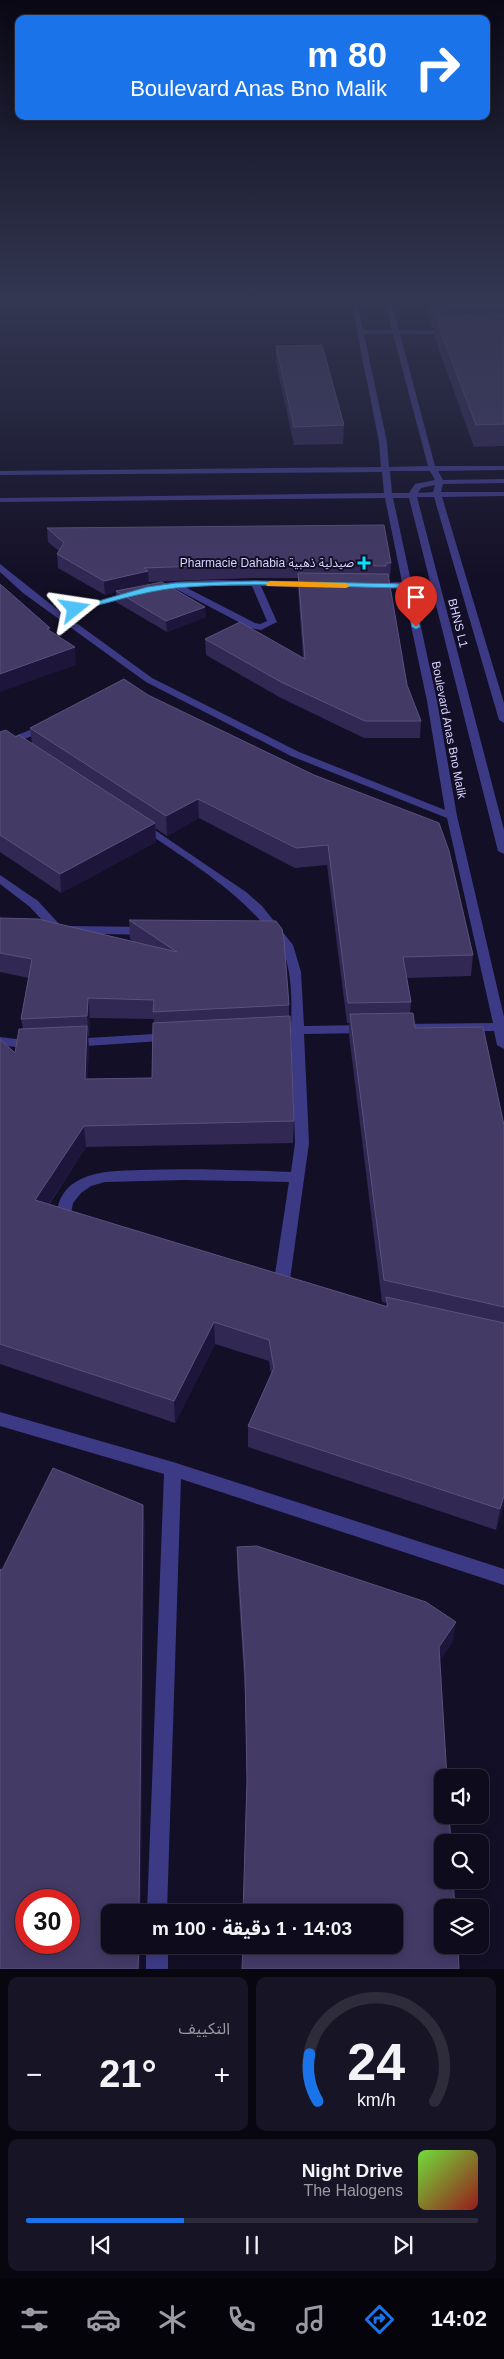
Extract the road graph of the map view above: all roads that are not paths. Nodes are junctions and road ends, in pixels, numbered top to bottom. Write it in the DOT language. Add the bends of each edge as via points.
graph roads {
  1 [pos="373,393"];
  2 [pos="412,393"];
  3 [pos="432,468"];
  4 [pos="504,468"];
  5 [pos="385,469"];
  6 [pos="0,473"];
  7 [pos="504,481"];
  8 [pos="438,488"];
  9 [pos="504,488"];
  10 [pos="388,494"];
  11 [pos="416,494"];
  12 [pos="504,494"];
  13 [pos="0,500"];
  14 [pos="0,567"];
  15 [pos="256,584"];
  16 [pos="325,585"];
  17 [pos="407,585"];
  18 [pos="176,586"];
  19 [pos="365,586"];
  20 [pos="57,613"];
  21 [pos="59,720"];
  22 [pos="504,720"];
  23 [pos="0,732"];
  24 [pos="17,743"];
  25 [pos="0,746"];
  26 [pos="452,816"];
  27 [pos="136,821"];
  28 [pos="504,829"];
  29 [pos="504,851"];
  30 [pos="0,878"];
  31 [pos="40,927"];
  32 [pos="274,927"];
  33 [pos="255,928"];
  34 [pos="57,930"];
  35 [pos="160,931"];
  36 [pos="499,1027"];
  37 [pos="297,1030"];
  38 [pos="278,1031"];
  39 [pos="181,1036"];
  40 [pos="0,1041"];
  41 [pos="504,1045"];
  42 [pos="296,1177"];
  43 [pos="82,1225"];
  44 [pos="262,1282"];
  45 [pos="281,1287"];
  46 [pos="300,1292"];
  47 [pos="0,1419"];
  48 [pos="173,1469"];
  49 [pos="504,1577"];
  50 [pos="157,1904"];
  51 [pos="157,1954"];
  52 [pos="157,1969"];
  1 -- 5 [label="street, Boulevard Anas Bno Malik"];
  2 -- 3 [label="street"];
  3 -- 4 [label="street"];
  3 -- 5 [label="street"];
  3 -- 8 [label="street"];
  5 -- 6 [label="street"];
  5 -- 10 [label="street, Boulevard Anas Bno Malik"];
  7 -- 8 [label="street"];
  8 -- 9 [label="street"];
  8 -- 11 [label="street" via="418,486"];
  8 -- 12 [label="street"];
  8 -- 22 [label="street"];
  10 -- 11 [label="street"];
  10 -- 13 [label="street"];
  10 -- 17 [label="street, Boulevard Anas Bno Malik"];
  11 -- 28 [label="street, BHNS L1"];
  11 -- 29 [label="street, BHNS L1"];
  14 -- 20 [label="street"];
  15 -- 16 [label="street"];
  15 -- 18 [label="street"];
  15 -- 18 [label="street" via="272,622 266,626 252,626"];
  17 -- 19 [label="street"];
  17 -- 26 [label="street, Boulevard Anas Bno Malik"];
  18 -- 20 [label="street" via="147,590"];
  20 -- 26 [label="street" via="145,682 295,754"];
  21 -- 24 [label="street"];
  23 -- 24 [label="street"];
  24 -- 25 [label="street"];
  26 -- 36 [label="street, Boulevard Anas Bno Malik"];
  27 -- 32 [label="street" via="227,882"];
  30 -- 34 [label="street" via="34,904"];
  31 -- 34 [label="street"];
  32 -- 33 [label="street"];
  32 -- 37 [label="street" via="289,948 295,972"];
  34 -- 35 [label="street"];
  36 -- 37 [label="street"];
  36 -- 41 [label="street, Boulevard Anas Bno Malik"];
  37 -- 38 [label="street"];
  37 -- 42 [label="street" via="302,1143"];
  39 -- 40 [label="street" via="26,1045"];
  42 -- 43 [label="street" via="173,1174 94,1180 78,1187 63,1205 64,1215"];
  42 -- 45 [label="street"];
  44 -- 45 [label="street"];
  45 -- 46 [label="street"];
  47 -- 48 [label="street"];
  48 -- 49 [label="street"];
  48 -- 50 [label="street"];
  51 -- 52 [label="street"];
}
